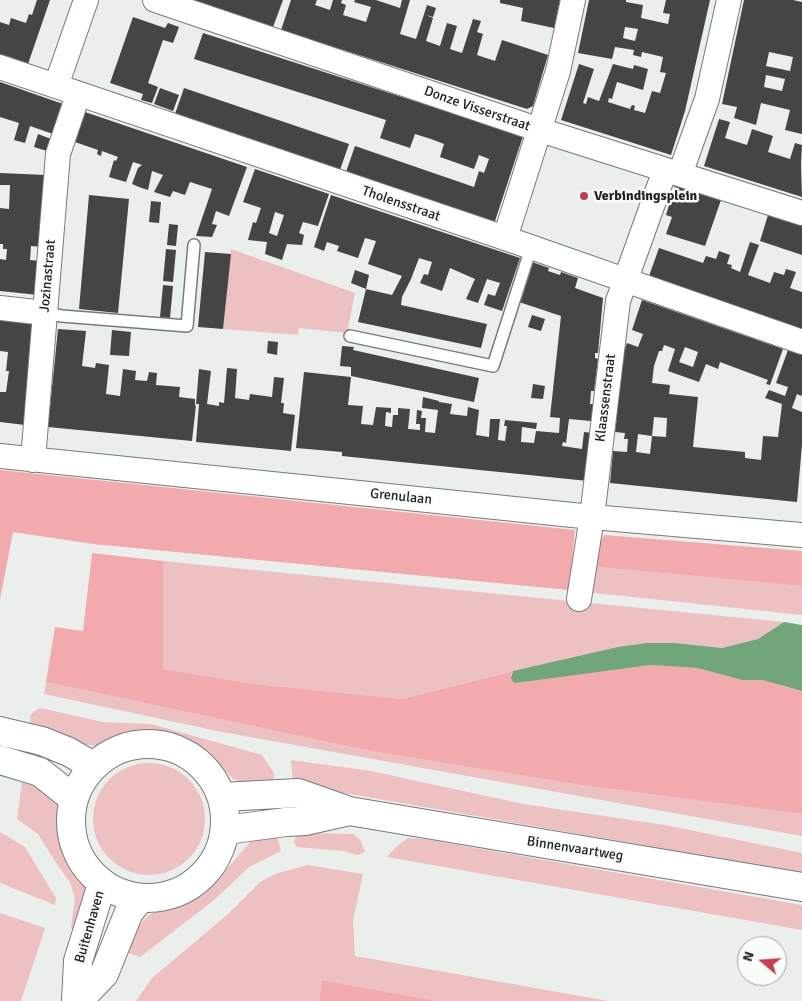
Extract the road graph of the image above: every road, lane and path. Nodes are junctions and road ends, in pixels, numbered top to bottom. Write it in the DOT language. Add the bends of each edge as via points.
graph roads {
  1 [pos="86,0"];
  2 [pos="155,0"];
  3 [pos="573,0"];
  4 [pos="729,0"];
  5 [pos="0,67"];
  6 [pos="56,86"];
  7 [pos="78,95"];
  8 [pos="540,130"];
  9 [pos="672,172"];
  10 [pos="802,213"];
  11 [pos="505,238"];
  12 [pos="194,245"];
  13 [pos="531,248"];
  14 [pos="626,280"];
  15 [pos="0,308"];
  16 [pos="45,313"];
  17 [pos="350,336"];
  18 [pos="802,342"];
  19 [pos="0,456"];
  20 [pos="33,460"];
  21 [pos="592,517"];
  22 [pos="802,535"];
  23 [pos="579,600"];
  24 [pos="0,731"];
  25 [pos="0,760"];
  26 [pos="93,766"];
  27 [pos="222,797"];
  28 [pos="74,799"];
  29 [pos="349,811"];
  30 [pos="226,830"];
  31 [pos="102,884"];
  32 [pos="802,887"];
  33 [pos="140,898"];
  34 [pos="77,1001"];
  1 -- 6 [label="street"];
  2 -- 8 [label="street, Donze Visserstraat"];
  3 -- 8 [label="street" via="558,71"];
  4 -- 9 [label="street" via="707,99"];
  5 -- 6 [label="street, Tholensstraat"];
  6 -- 7 [label="street, Tholensstraat"];
  7 -- 11 [label="street, Tholensstraat"];
  7 -- 16 [label="street, Jozinastraat" via="58,154"];
  8 -- 9 [label="street, Donze Visserstraat"];
  8 -- 11 [label="street"];
  9 -- 10 [label="street, Donze Visserstraat"];
  9 -- 14 [label="street"];
  11 -- 13 [label="street, Tholensstraat"];
  12 -- 16 [label="lane" via="186,326"];
  13 -- 14 [label="street, Tholensstraat"];
  13 -- 17 [label="lane" via="493,366"];
  14 -- 18 [label="street, Tholensstraat"];
  14 -- 21 [label="street, Klaassenstraat" via="618,301"];
  15 -- 16 [label="street"];
  16 -- 20 [label="street, Jozinastraat"];
  19 -- 20 [label="street, Grenulaan"];
  20 -- 21 [label="street, Grenulaan"];
  21 -- 22 [label="street, Grenulaan"];
  21 -- 23 [label="street, Klaassenstraat"];
  24 -- 26 [label="main road" via="42,741"];
  25 -- 28 [label="main road" via="40,772"];
  26 -- 27 [label="main road" via="127,746 167,745 202,764"];
  26 -- 28 [label="main road" via="81,781"];
  27 -- 29 [label="main road, Binnenvaartweg" via="298,793"];
  27 -- 30 [label="main road"];
  28 -- 31 [label="main road" via="70,818 72,837 88,870"];
  29 -- 30 [label="main road, Binnenvaartweg" via="305,821"];
  29 -- 32 [label="main road, Binnenvaartweg"];
  30 -- 33 [label="main road" via="214,862 190,887 158,898"];
  31 -- 33 [label="main road" via="120,894"];
  31 -- 34 [label="main road, Buitenhaven" via="78,961"];
  33 -- 34 [label="main road, Buitenhaven" via="129,912 104,974"];
}
